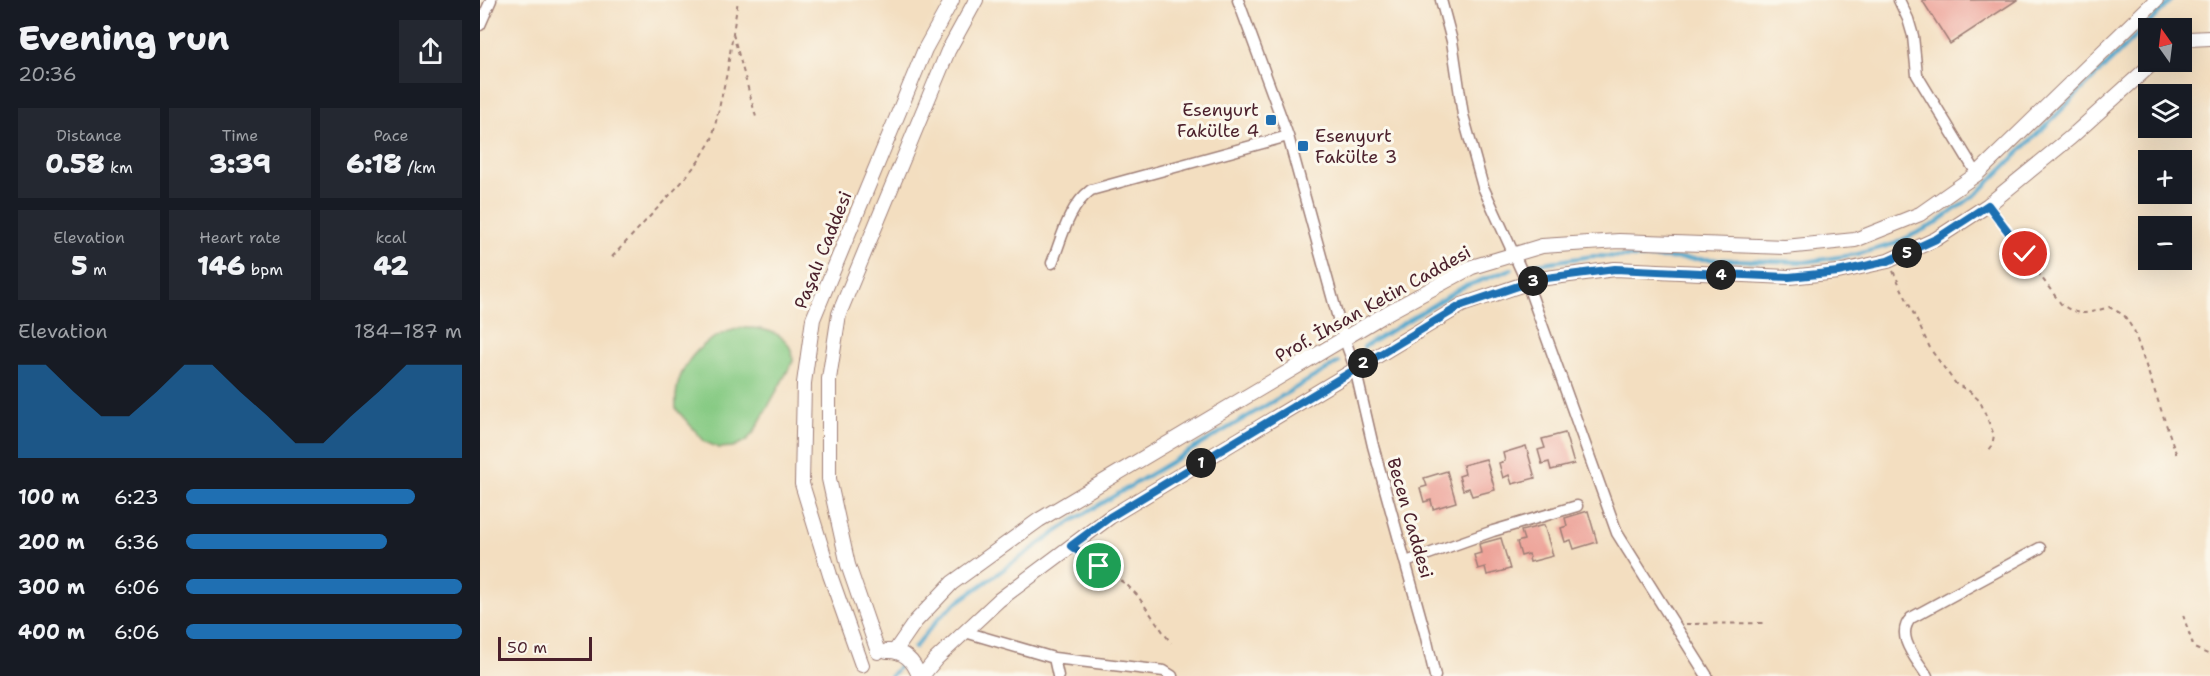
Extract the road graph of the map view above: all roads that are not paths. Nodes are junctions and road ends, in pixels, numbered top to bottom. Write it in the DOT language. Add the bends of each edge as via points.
graph roads {
  1 [pos="491,0"];
  2 [pos="952,0"];
  3 [pos="976,0"];
  4 [pos="1238,0"];
  5 [pos="1441,0"];
  6 [pos="1899,0"];
  7 [pos="2156,0"];
  8 [pos="480,25"];
  9 [pos="2210,38"];
  10 [pos="2192,39"];
  11 [pos="2143,72"];
  12 [pos="1288,136"];
  13 [pos="1977,174"];
  14 [pos="1514,254"];
  15 [pos="1052,263"];
  16 [pos="1527,283"];
  17 [pos="1344,338"];
  18 [pos="1355,368"];
  19 [pos="1578,506"];
  20 [pos="2040,548"];
  21 [pos="1406,562"];
  22 [pos="965,632"];
  23 [pos="895,651"];
  24 [pos="878,652"];
  25 [pos="1054,658"];
  26 [pos="860,670"];
  27 [pos="920,676"];
  28 [pos="1058,676"];
  29 [pos="1172,676"];
  30 [pos="1435,676"];
  31 [pos="1707,676"];
  32 [pos="1927,676"];
  1 -- 8 [label="street"];
  2 -- 26 [label="street, Paşalı Caddesi" via="925,49 813,319 804,383 802,484"];
  3 -- 24 [label="street" via="948,51 839,314 829,379 829,478 848,565"];
  4 -- 12 [label="street, Becen Caddesi"];
  5 -- 14 [label="street" via="1452,41 1463,115 1483,188"];
  6 -- 13 [label="street" via="1913,36 1917,75"];
  7 -- 13 [label="street, Prof. İhsan Ketin Caddesi"];
  9 -- 10 [label="street"];
  11 -- 16 [label="street" via="1988,205 1936,239 1888,261 1789,277 1615,269"];
  12 -- 15 [label="street" via="1091,190 1074,206"];
  12 -- 17 [label="street, Becen Caddesi"];
  13 -- 14 [label="street, Prof. İhsan Ketin Caddesi" via="1920,214 1855,240 1785,247 1619,241 1542,246"];
  14 -- 16 [label="street"];
  14 -- 17 [label="street, Prof. İhsan Ketin Caddesi" via="1472,267"];
  16 -- 18 [label="street" via="1462,305"];
  16 -- 31 [label="street" via="1617,533"];
  17 -- 18 [label="street, Becen Caddesi"];
  17 -- 23 [label="street, Prof. İhsan Ketin Caddesi" via="1040,519 951,583"];
  18 -- 21 [label="street, Becen Caddesi"];
  18 -- 22 [label="street" via="1110,517 999,600"];
  19 -- 21 [label="street"];
  20 -- 32 [label="street" via="1911,618 1904,628 1905,640"];
  21 -- 30 [label="street, Becen Caddesi"];
  22 -- 25 [label="street"];
  22 -- 27 [label="street"];
  23 -- 24 [label="street"];
  23 -- 27 [label="street" via="904,654"];
  24 -- 26 [label="street"];
  25 -- 28 [label="street"];
  25 -- 29 [label="street" via="1164,671"];
}
